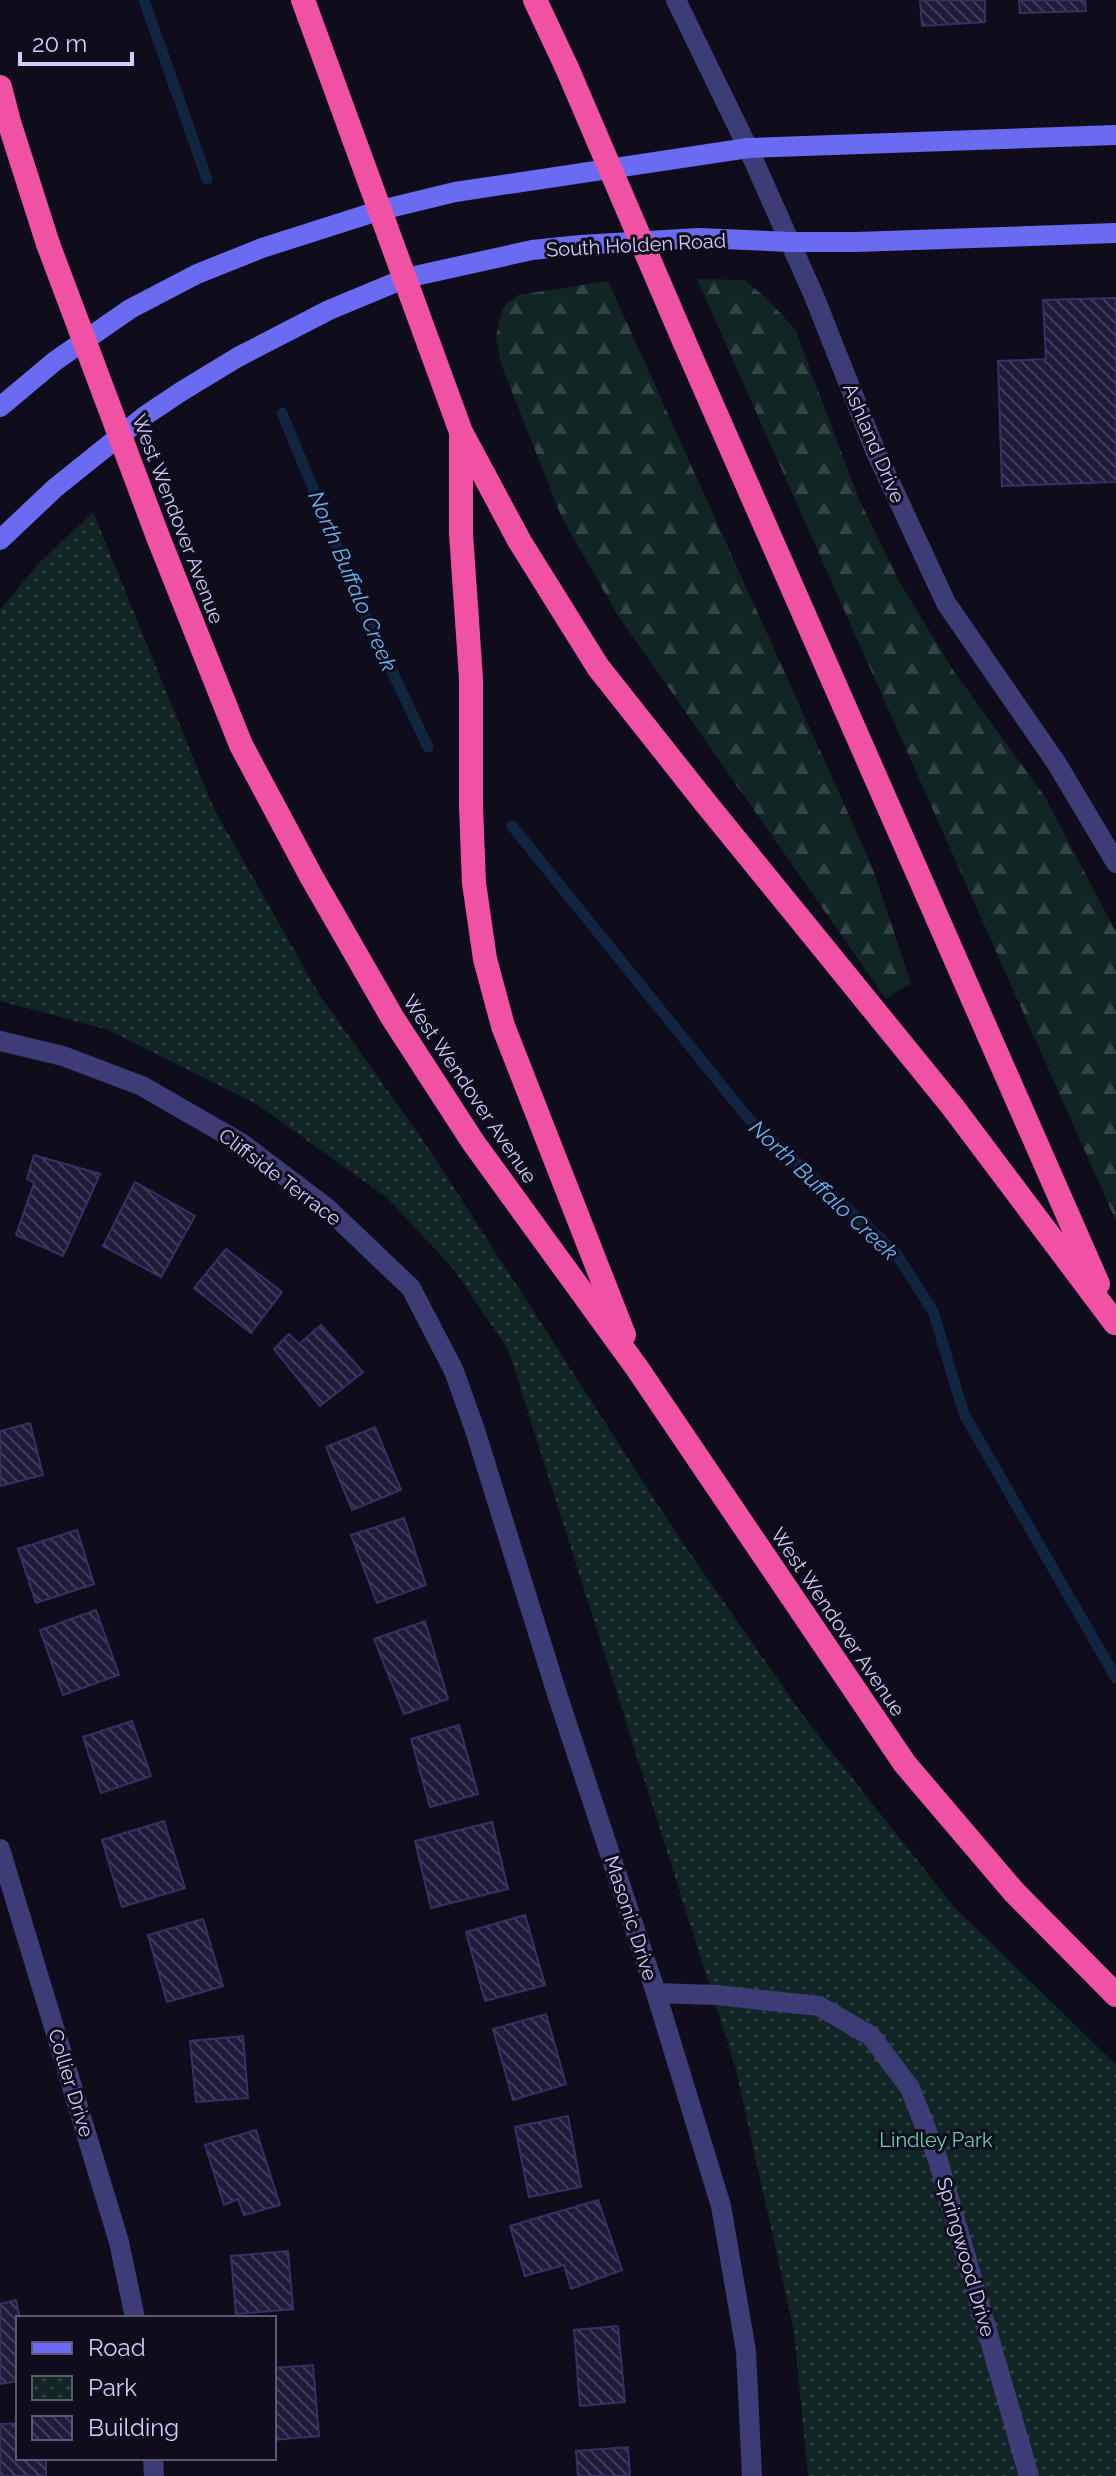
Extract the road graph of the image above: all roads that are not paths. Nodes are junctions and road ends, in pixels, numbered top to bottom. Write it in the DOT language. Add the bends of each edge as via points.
graph roads {
  1 [pos="535,0"];
  2 [pos="676,0"];
  3 [pos="305,3"];
  4 [pos="0,87"];
  5 [pos="1116,135"];
  6 [pos="748,148"];
  7 [pos="381,210"];
  8 [pos="1116,233"];
  9 [pos="790,242"];
  10 [pos="406,278"];
  11 [pos="0,407"];
  12 [pos="461,432"];
  13 [pos="0,540"];
  14 [pos="1116,863"];
  15 [pos="0,1041"];
  16 [pos="1116,1324"];
  17 [pos="637,1368"];
  18 [pos="454,1371"];
  19 [pos="0,1849"];
  20 [pos="656,1993"];
  21 [pos="1116,1995"];
  22 [pos="135,2316"];
  23 [pos="752,2476"];
  24 [pos="1029,2476"];
  1 -- 16 [label="highway, bridge"];
  2 -- 6 [label="street, Ashland Drive"];
  3 -- 7 [label="highway"];
  4 -- 17 [label="highway, West Wendover Avenue, bridge" via="48,244 241,745 377,992 473,1142"];
  5 -- 6 [label="main road"];
  6 -- 7 [label="main road" via="455,192"];
  6 -- 9 [label="street, Ashland Drive"];
  7 -- 10 [label="highway"];
  7 -- 11 [label="main road" via="197,274 130,309"];
  8 -- 9 [label="main road, South Holden Road"];
  9 -- 10 [label="main road, South Holden Road" via="699,238 581,245 532,250"];
  9 -- 14 [label="street, Ashland Drive" via="875,450 946,603 1057,764"];
  10 -- 12 [label="highway"];
  10 -- 13 [label="main road, South Holden Road" via="329,310 182,391 55,488"];
  12 -- 16 [label="highway" via="520,542 598,667 952,1106"];
  12 -- 17 [label="highway" via="474,883 485,959 503,1026"];
  15 -- 18 [label="street, Cliffside Terrace" via="63,1056 142,1086 241,1143 327,1208 411,1288"];
  17 -- 21 [label="highway, West Wendover Avenue" via="905,1764 1014,1892"];
  18 -- 20 [label="street, Masonic Drive"];
  19 -- 22 [label="street, Collier Drive" via="119,2242"];
  20 -- 23 [label="street, Masonic Drive" via="721,2206 746,2351"];
  20 -- 24 [label="street, Springwood Drive" via="819,2006 871,2036 910,2088 937,2157"];
}
